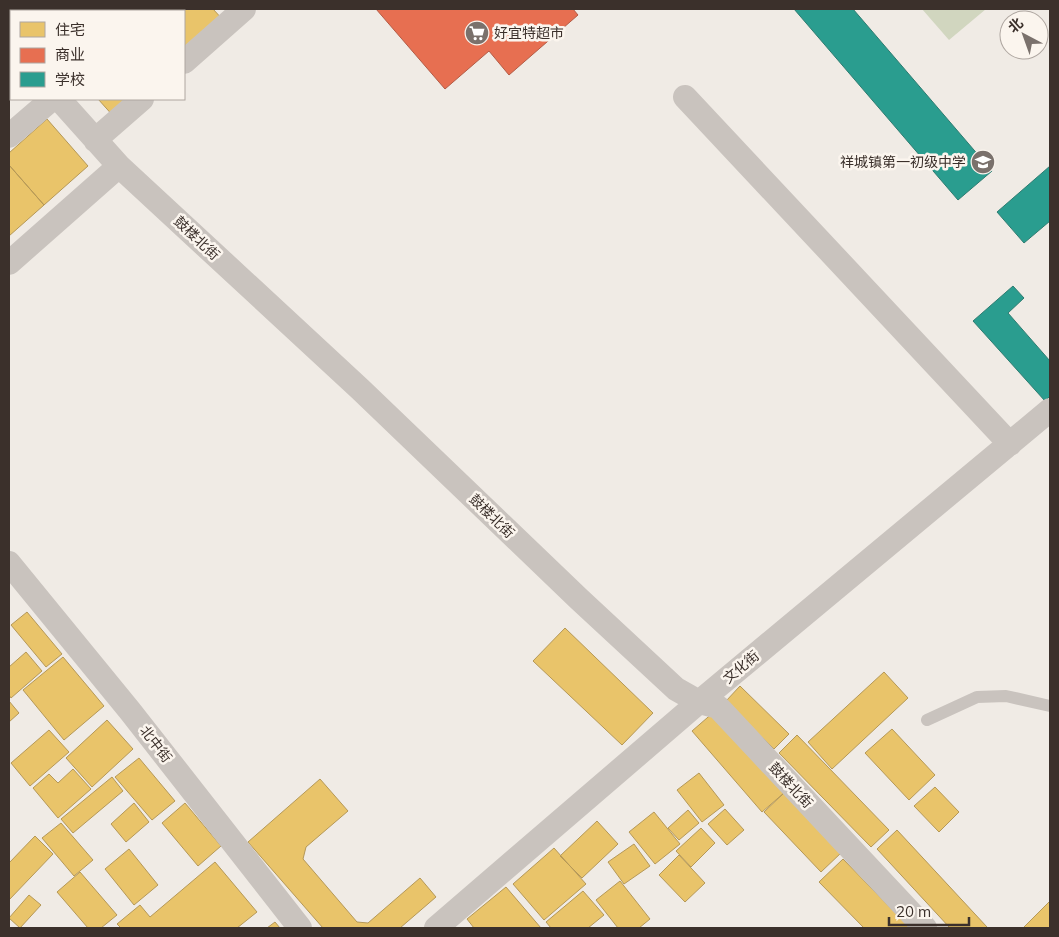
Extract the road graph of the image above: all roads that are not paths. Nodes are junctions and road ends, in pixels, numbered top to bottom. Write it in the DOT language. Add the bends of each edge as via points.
graph roads {
  1 [pos="244,9"];
  2 [pos="185,61"];
  3 [pos="685,97"];
  4 [pos="51,100"];
  5 [pos="60,100"];
  6 [pos="141,100"];
  7 [pos="9,136"];
  8 [pos="95,140"];
  9 [pos="119,166"];
  10 [pos="9,263"];
  11 [pos="1046,422"];
  12 [pos="1010,444"];
  13 [pos="9,564"];
  14 [pos="709,705"];
  15 [pos="1050,706"];
  16 [pos="926,720"];
  17 [pos="300,928"];
  18 [pos="436,928"];
  19 [pos="925,928"];
  1 -- 2 [label="street"];
  3 -- 12 [label="street"];
  4 -- 7 [label="street"];
  5 -- 8 [label="street, 鼓楼北街"];
  6 -- 8 [label="street"];
  8 -- 9 [label="street, 鼓楼北街"];
  9 -- 10 [label="street"];
  9 -- 14 [label="street, 鼓楼北街" via="676,689"];
  11 -- 12 [label="street, 文化街"];
  12 -- 14 [label="street, 文化街"];
  13 -- 17 [label="street, 北中街" via="130,711"];
  14 -- 18 [label="street, 文化街"];
  14 -- 19 [label="street, 鼓楼北街"];
  15 -- 16 [label="lane" via="1006,696 977,697"];
}
